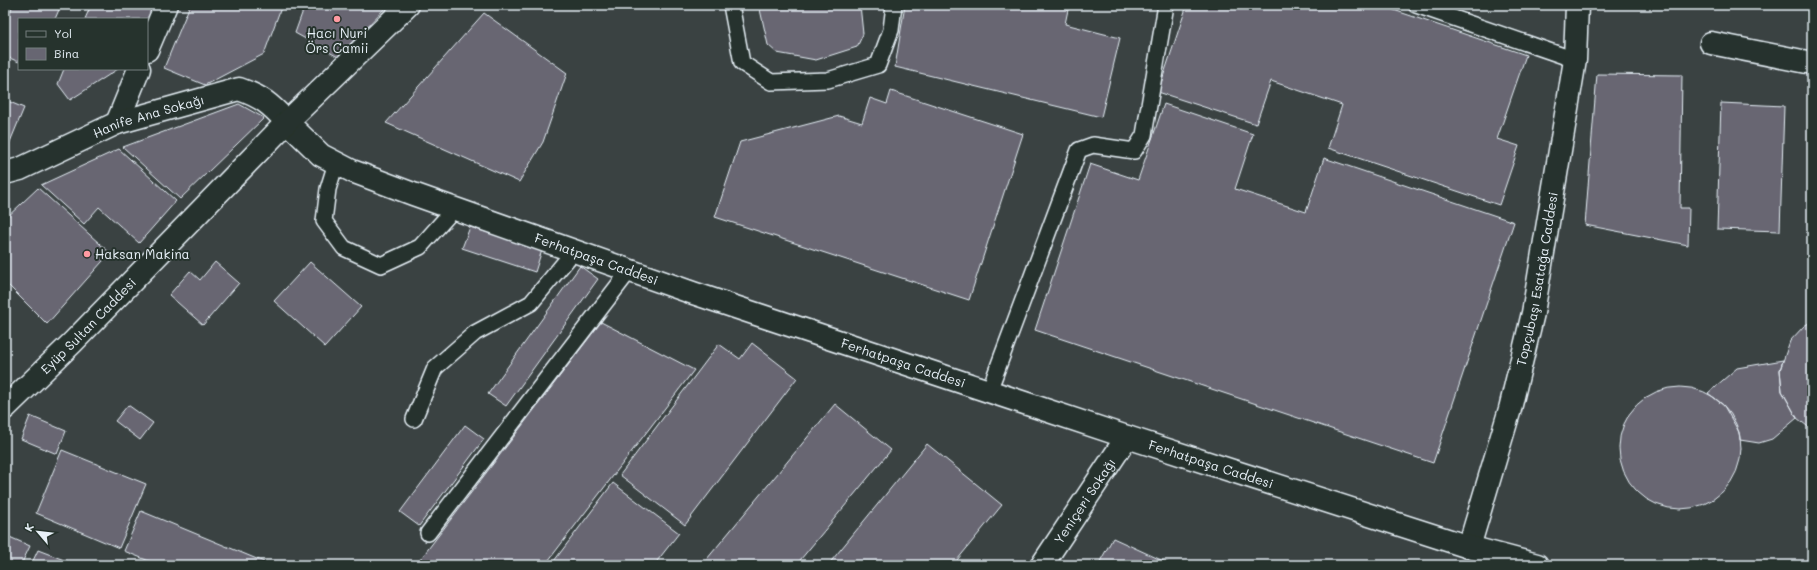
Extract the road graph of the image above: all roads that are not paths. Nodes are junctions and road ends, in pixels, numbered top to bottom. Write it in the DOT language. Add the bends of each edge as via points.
graph roads {
  1 [pos="166,5"];
  2 [pos="408,5"];
  3 [pos="731,5"];
  4 [pos="894,5"];
  5 [pos="1166,5"];
  6 [pos="1416,5"];
  7 [pos="1577,5"];
  8 [pos="1711,43"];
  9 [pos="148,48"];
  10 [pos="1575,60"];
  11 [pos="1812,63"];
  12 [pos="139,70"];
  13 [pos="287,122"];
  14 [pos="117,123"];
  15 [pos="336,163"];
  16 [pos="5,173"];
  17 [pos="454,209"];
  18 [pos="574,251"];
  19 [pos="630,270"];
  20 [pos="989,391"];
  21 [pos="5,408"];
  22 [pos="414,419"];
  23 [pos="1127,437"];
  24 [pos="428,533"];
  25 [pos="1469,547"];
  26 [pos="1042,565"];
  27 [pos="1537,565"];
  1 -- 9 [label="main road"];
  2 -- 13 [label="main road, Eyüp Sultan Caddesi"];
  3 -- 4 [label="lane" via="742,63 771,82 828,80 878,65 891,30"];
  5 -- 20 [label="lane" via="1144,135 1134,151 1092,145 1079,150"];
  6 -- 10 [label="lane"];
  7 -- 10 [label="main road, Topçubaşı Esatağa Caddesi"];
  8 -- 11 [label="main road"];
  10 -- 25 [label="main road, Topçubaşı Esatağa Caddesi" via="1533,313 1510,410"];
  12 -- 14 [label="main road"];
  13 -- 14 [label="main road, Hanife Ana Sokağı" via="258,96 239,89"];
  13 -- 15 [label="main road, Ferhatpaşa Caddesi" via="321,155"];
  13 -- 21 [label="main road, Eyüp Sultan Caddesi" via="73,342"];
  14 -- 16 [label="main road, Hanife Ana Sokağı" via="20,169"];
  15 -- 17 [label="main road, Ferhatpaşa Caddesi" via="352,172"];
  15 -- 17 [label="lane" via="328,189 324,221 344,248 381,265 420,247"];
  17 -- 18 [label="main road, Ferhatpaşa Caddesi"];
  18 -- 19 [label="main road, Ferhatpaşa Caddesi"];
  18 -- 22 [label="lane" via="531,303 476,333 435,368"];
  19 -- 20 [label="main road, Ferhatpaşa Caddesi"];
  19 -- 24 [label="lane"];
  20 -- 23 [label="main road, Ferhatpaşa Caddesi"];
  23 -- 25 [label="main road, Ferhatpaşa Caddesi"];
  23 -- 26 [label="main road, Yeniçeri Sokağı"];
  25 -- 27 [label="main road, Ferhatpaşa Caddesi"];
}
